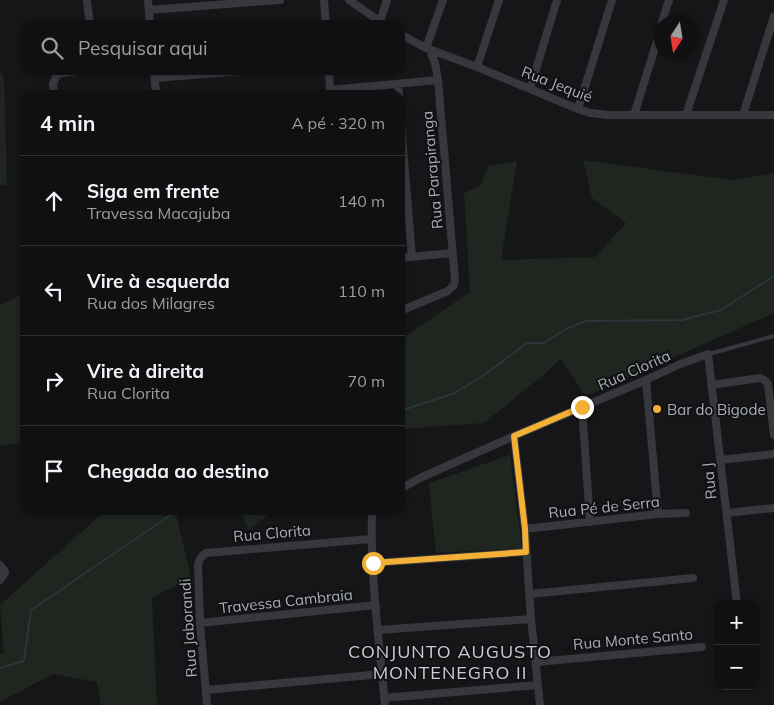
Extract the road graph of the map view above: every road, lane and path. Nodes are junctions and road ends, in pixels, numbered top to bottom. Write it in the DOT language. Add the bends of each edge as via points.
graph roads {
  1 [pos="87,0"];
  2 [pos="148,0"];
  3 [pos="280,0"];
  4 [pos="324,0"];
  5 [pos="349,0"];
  6 [pos="388,0"];
  7 [pos="443,0"];
  8 [pos="499,0"];
  9 [pos="557,0"];
  10 [pos="612,0"];
  11 [pos="669,0"];
  12 [pos="724,0"];
  13 [pos="149,10"];
  14 [pos="665,15"];
  15 [pos="774,16"];
  16 [pos="89,20"];
  17 [pos="150,20"];
  18 [pos="326,20"];
  19 [pos="376,20"];
  20 [pos="383,20"];
  21 [pos="405,37"];
  22 [pos="428,49"];
  23 [pos="654,50"];
  24 [pos="477,67"];
  25 [pos="57,75"];
  26 [pos="154,75"];
  27 [pos="328,75"];
  28 [pos="438,80"];
  29 [pos="398,84"];
  30 [pos="530,89"];
  31 [pos="54,90"];
  32 [pos="156,90"];
  33 [pos="330,90"];
  34 [pos="353,90"];
  35 [pos="399,90"];
  36 [pos="578,109"];
  37 [pos="634,115"];
  38 [pos="686,115"];
  39 [pos="743,115"];
  40 [pos="774,115"];
  41 [pos="405,172"];
  42 [pos="452,253"];
  43 [pos="412,257"];
  44 [pos="405,258"];
  45 [pos="405,309"];
  46 [pos="774,336"];
  47 [pos="708,354"];
  48 [pos="646,380"];
  49 [pos="711,385"];
  50 [pos="772,400"];
  51 [pos="582,407"];
  52 [pos="774,435"];
  53 [pos="514,436"];
  54 [pos="774,454"];
  55 [pos="721,460"];
  56 [pos="405,486"];
  57 [pos="774,508"];
  58 [pos="686,513"];
  59 [pos="727,513"];
  60 [pos="658,514"];
  61 [pos="372,515"];
  62 [pos="590,522"];
  63 [pos="525,529"];
  64 [pos="371,539"];
  65 [pos="206,552"];
  66 [pos="526,552"];
  67 [pos="373,563"];
  68 [pos="0,565"];
  69 [pos="694,578"];
  70 [pos="0,580"];
  71 [pos="530,594"];
  72 [pos="738,600"];
  73 [pos="376,605"];
  74 [pos="531,619"];
  75 [pos="200,623"];
  76 [pos="378,630"];
  77 [pos="702,647"];
  78 [pos="536,662"];
  79 [pos="382,674"];
  80 [pos="538,685"];
  81 [pos="206,690"];
  82 [pos="385,701"];
  83 [pos="208,705"];
  84 [pos="540,705"];
  1 -- 16 [label="street"];
  2 -- 13 [label="street"];
  3 -- 13 [label="street"];
  4 -- 18 [label="street"];
  5 -- 19 [label="street"];
  6 -- 20 [label="street"];
  7 -- 22 [label="street"];
  8 -- 24 [label="street"];
  9 -- 30 [label="street"];
  10 -- 36 [label="street"];
  11 -- 14 [label="street"];
  12 -- 38 [label="street"];
  13 -- 17 [label="street"];
  15 -- 39 [label="street"];
  21 -- 22 [label="street, Rua Jequié"];
  22 -- 24 [label="street, Rua Jequié"];
  22 -- 28 [label="street, Rua Parapiranga"];
  23 -- 37 [label="street"];
  24 -- 30 [label="street, Rua Jequié"];
  25 -- 31 [label="street"];
  26 -- 32 [label="street"];
  27 -- 33 [label="street"];
  28 -- 29 [label="street"];
  28 -- 42 [label="street, Rua Parapiranga"];
  29 -- 34 [label="street"];
  29 -- 35 [label="street"];
  30 -- 36 [label="street, Rua Jequié"];
  36 -- 37 [label="street, Rua Jequié" via="590,113"];
  37 -- 38 [label="street, Rua Jequié"];
  38 -- 39 [label="street, Rua Jequié"];
  39 -- 40 [label="street, Rua Jequié"];
  41 -- 43 [label="street"];
  42 -- 43 [label="street"];
  42 -- 45 [label="street, Rua Parapiranga" via="455,280 452,288"];
  43 -- 44 [label="street"];
  46 -- 47 [label="lane, Rua Clorita"];
  47 -- 48 [label="street, Rua Clorita"];
  47 -- 49 [label="street, Rua J"];
  48 -- 51 [label="street, Rua Clorita"];
  48 -- 60 [label="street"];
  49 -- 50 [label="street" via="760,378 768,384"];
  49 -- 55 [label="street, Rua J"];
  50 -- 52 [label="street"];
  51 -- 53 [label="street, Rua Clorita"];
  51 -- 62 [label="street"];
  53 -- 56 [label="street, Rua Clorita"];
  53 -- 63 [label="street"];
  54 -- 55 [label="street"];
  55 -- 59 [label="street, Rua J"];
  57 -- 59 [label="street"];
  58 -- 60 [label="street, Rua Pé de Serra"];
  59 -- 72 [label="street, Rua J"];
  60 -- 62 [label="street, Rua Pé de Serra"];
  61 -- 64 [label="street"];
  62 -- 63 [label="street, Rua Pé de Serra"];
  63 -- 66 [label="street"];
  64 -- 65 [label="street, Rua Clorita"];
  64 -- 67 [label="street"];
  65 -- 75 [label="street, Rua Jaborandi" via="198,561"];
  66 -- 67 [label="street"];
  66 -- 71 [label="street"];
  67 -- 73 [label="street"];
  68 -- 70 [label="street" via="5,573"];
  69 -- 71 [label="street"];
  71 -- 74 [label="street"];
  73 -- 75 [label="street, Travessa Cambraia"];
  73 -- 76 [label="street"];
  74 -- 76 [label="street"];
  74 -- 78 [label="street"];
  75 -- 81 [label="street, Rua Jaborandi"];
  76 -- 79 [label="street"];
  77 -- 78 [label="street, Rua Monte Santo"];
  78 -- 80 [label="street"];
  79 -- 81 [label="street"];
  79 -- 82 [label="street"];
  80 -- 82 [label="street"];
  80 -- 84 [label="street"];
  81 -- 83 [label="street, Rua Jaborandi"];
}
